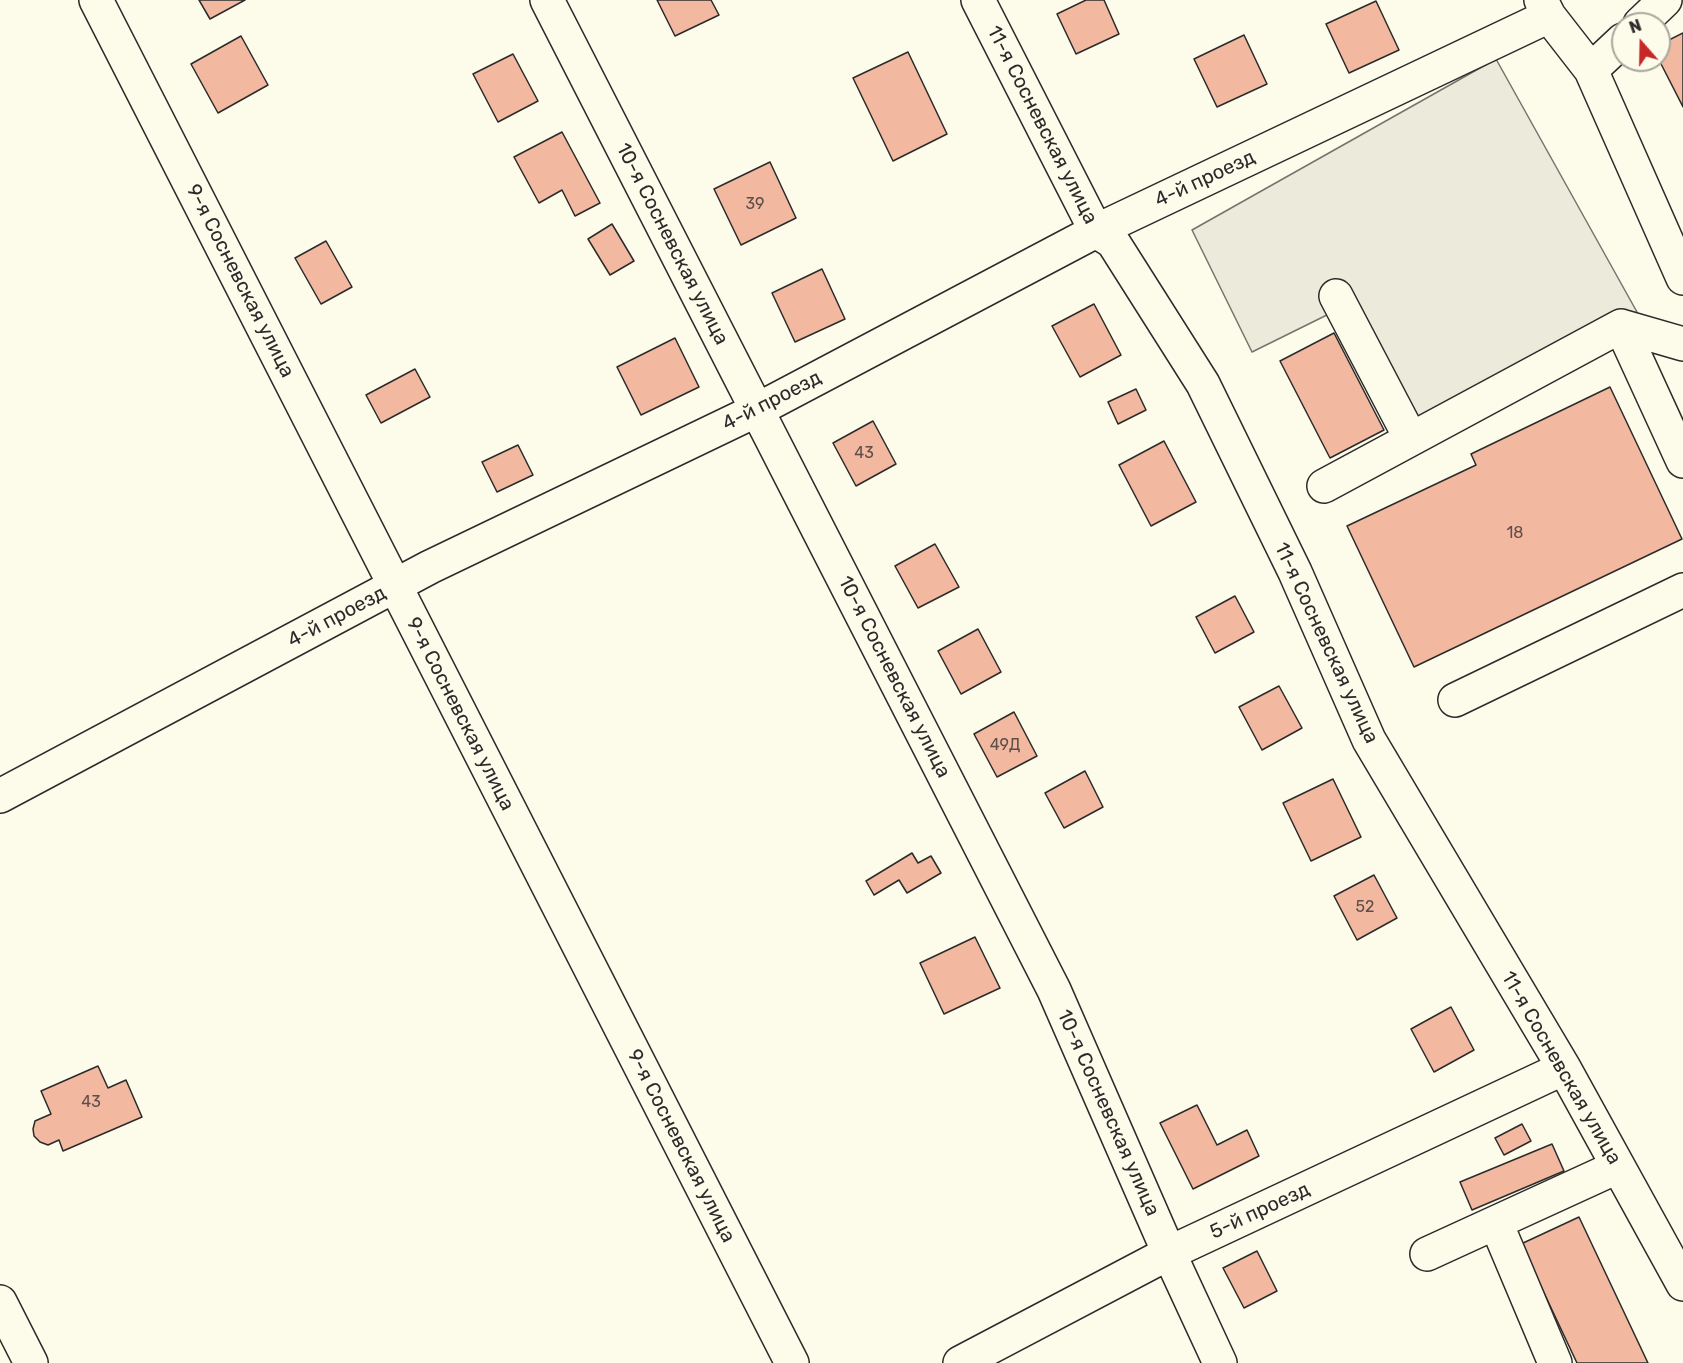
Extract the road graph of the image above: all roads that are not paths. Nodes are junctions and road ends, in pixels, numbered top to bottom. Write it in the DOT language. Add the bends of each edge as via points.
graph roads {
  1 [pos="96,0"];
  2 [pos="547,0"];
  3 [pos="978,0"];
  4 [pos="1665,0"];
  5 [pos="1545,8"];
  6 [pos="1652,12"];
  7 [pos="1611,51"];
  8 [pos="1591,70"];
  9 [pos="1096,231"];
  10 [pos="1683,278"];
  11 [pos="1336,296"];
  12 [pos="1621,326"];
  13 [pos="1683,344"];
  14 [pos="758,410"];
  15 [pos="1411,439"];
  16 [pos="1683,461"];
  17 [pos="1324,486"];
  18 [pos="395,586"];
  19 [pos="1683,590"];
  20 [pos="1455,700"];
  21 [pos="0,796"];
  22 [pos="1564,1068"];
  23 [pos="1617,1167"];
  24 [pos="1496,1223"];
  25 [pos="1169,1253"];
  26 [pos="1427,1254"];
  27 [pos="1683,1284"];
  28 [pos="0,1302"];
  29 [pos="31,1363"];
  30 [pos="792,1363"];
  31 [pos="960,1363"];
  32 [pos="1220,1363"];
  33 [pos="1555,1363"];
  1 -- 18 [label="street, 9-я Сосневская улица"];
  2 -- 14 [label="street, 10-я Сосневская улица"];
  3 -- 9 [label="street, 11-я Сосневская улица"];
  4 -- 6 [label="street"];
  5 -- 8 [label="street"];
  5 -- 9 [label="street, 4-й проезд"];
  7 -- 8 [label="street"];
  8 -- 10 [label="street"];
  9 -- 14 [label="street, 4-й проезд"];
  9 -- 22 [label="street, 11-я Сосневская улица" via="1113,242 1203,384 1295,572 1369,740"];
  11 -- 15 [label="street"];
  12 -- 13 [label="street"];
  12 -- 15 [label="street"];
  12 -- 16 [label="street"];
  14 -- 18 [label="street, 4-й проезд"];
  14 -- 25 [label="street, 10-я Сосневская улица" via="1054,990"];
  15 -- 17 [label="street"];
  18 -- 21 [label="street, 4-й проезд"];
  18 -- 30 [label="street, 9-я Сосневская улица"];
  19 -- 20 [label="street"];
  22 -- 23 [label="street, 11-я Сосневская улица"];
  22 -- 25 [label="street, 5-й проезд"];
  23 -- 24 [label="street"];
  23 -- 27 [label="street, 11-я Сосневская улица"];
  24 -- 26 [label="street"];
  24 -- 33 [label="street"];
  25 -- 31 [label="street, 5-й проезд"];
  25 -- 32 [label="street, 10-я Сосневская улица"];
  28 -- 29 [label="street"];
}
